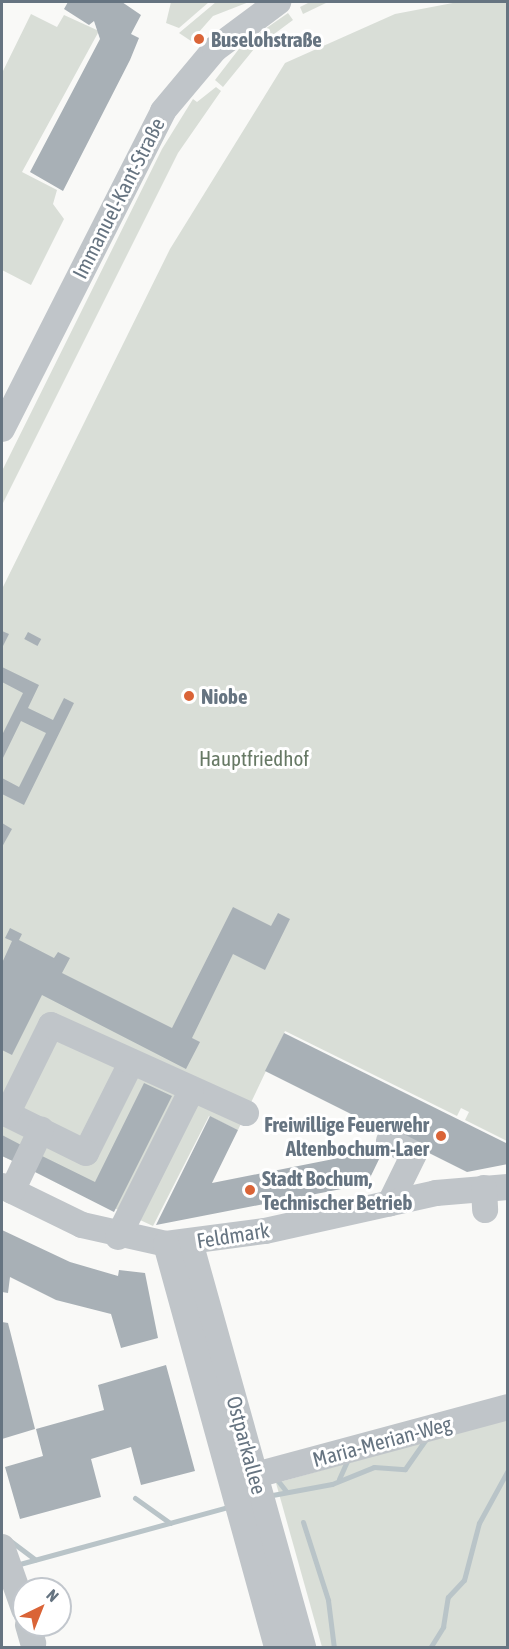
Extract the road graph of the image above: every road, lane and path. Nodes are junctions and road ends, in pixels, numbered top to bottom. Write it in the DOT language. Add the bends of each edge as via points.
graph roads {
  1 [pos="278,2"];
  2 [pos="2,429"];
  3 [pos="130,1065"];
  4 [pos="191,1091"];
  5 [pos="246,1113"];
  6 [pos="41,1130"];
  7 [pos="388,1142"];
  8 [pos="7,1189"];
  9 [pos="492,1195"];
  10 [pos="390,1203"];
  11 [pos="118,1237"];
  12 [pos="178,1243"];
  13 [pos="507,1407"];
  14 [pos="255,1475"];
  15 [pos="4,1556"];
  16 [pos="12,1577"];
  17 [pos="277,1647"];
  18 [pos="303,1647"];
  1 -- 2 [label="street, Immanuel-Kant-Straße" via="215,49 163,111"];
  3 -- 4 [label="street"];
  3 -- 6 [label="street" via="86,1153"];
  3 -- 6 [label="street" via="51,1025 7,1114"];
  4 -- 5 [label="street"];
  4 -- 11 [label="street"];
  6 -- 8 [label="street"];
  7 -- 10 [label="street" via="414,1154"];
  8 -- 11 [label="street, Feldmark"];
  9 -- 10 [label="street, Feldmark"];
  10 -- 12 [label="street, Feldmark" via="360,1221"];
  11 -- 12 [label="street, Feldmark"];
  12 -- 14 [label="street, Ostparkallee"];
  12 -- 17 [label="street, Ostparkallee"];
  13 -- 14 [label="street, Maria-Merian-Weg"];
  14 -- 18 [label="street, Ostparkallee"];
  15 -- 16 [label="street"];
}
